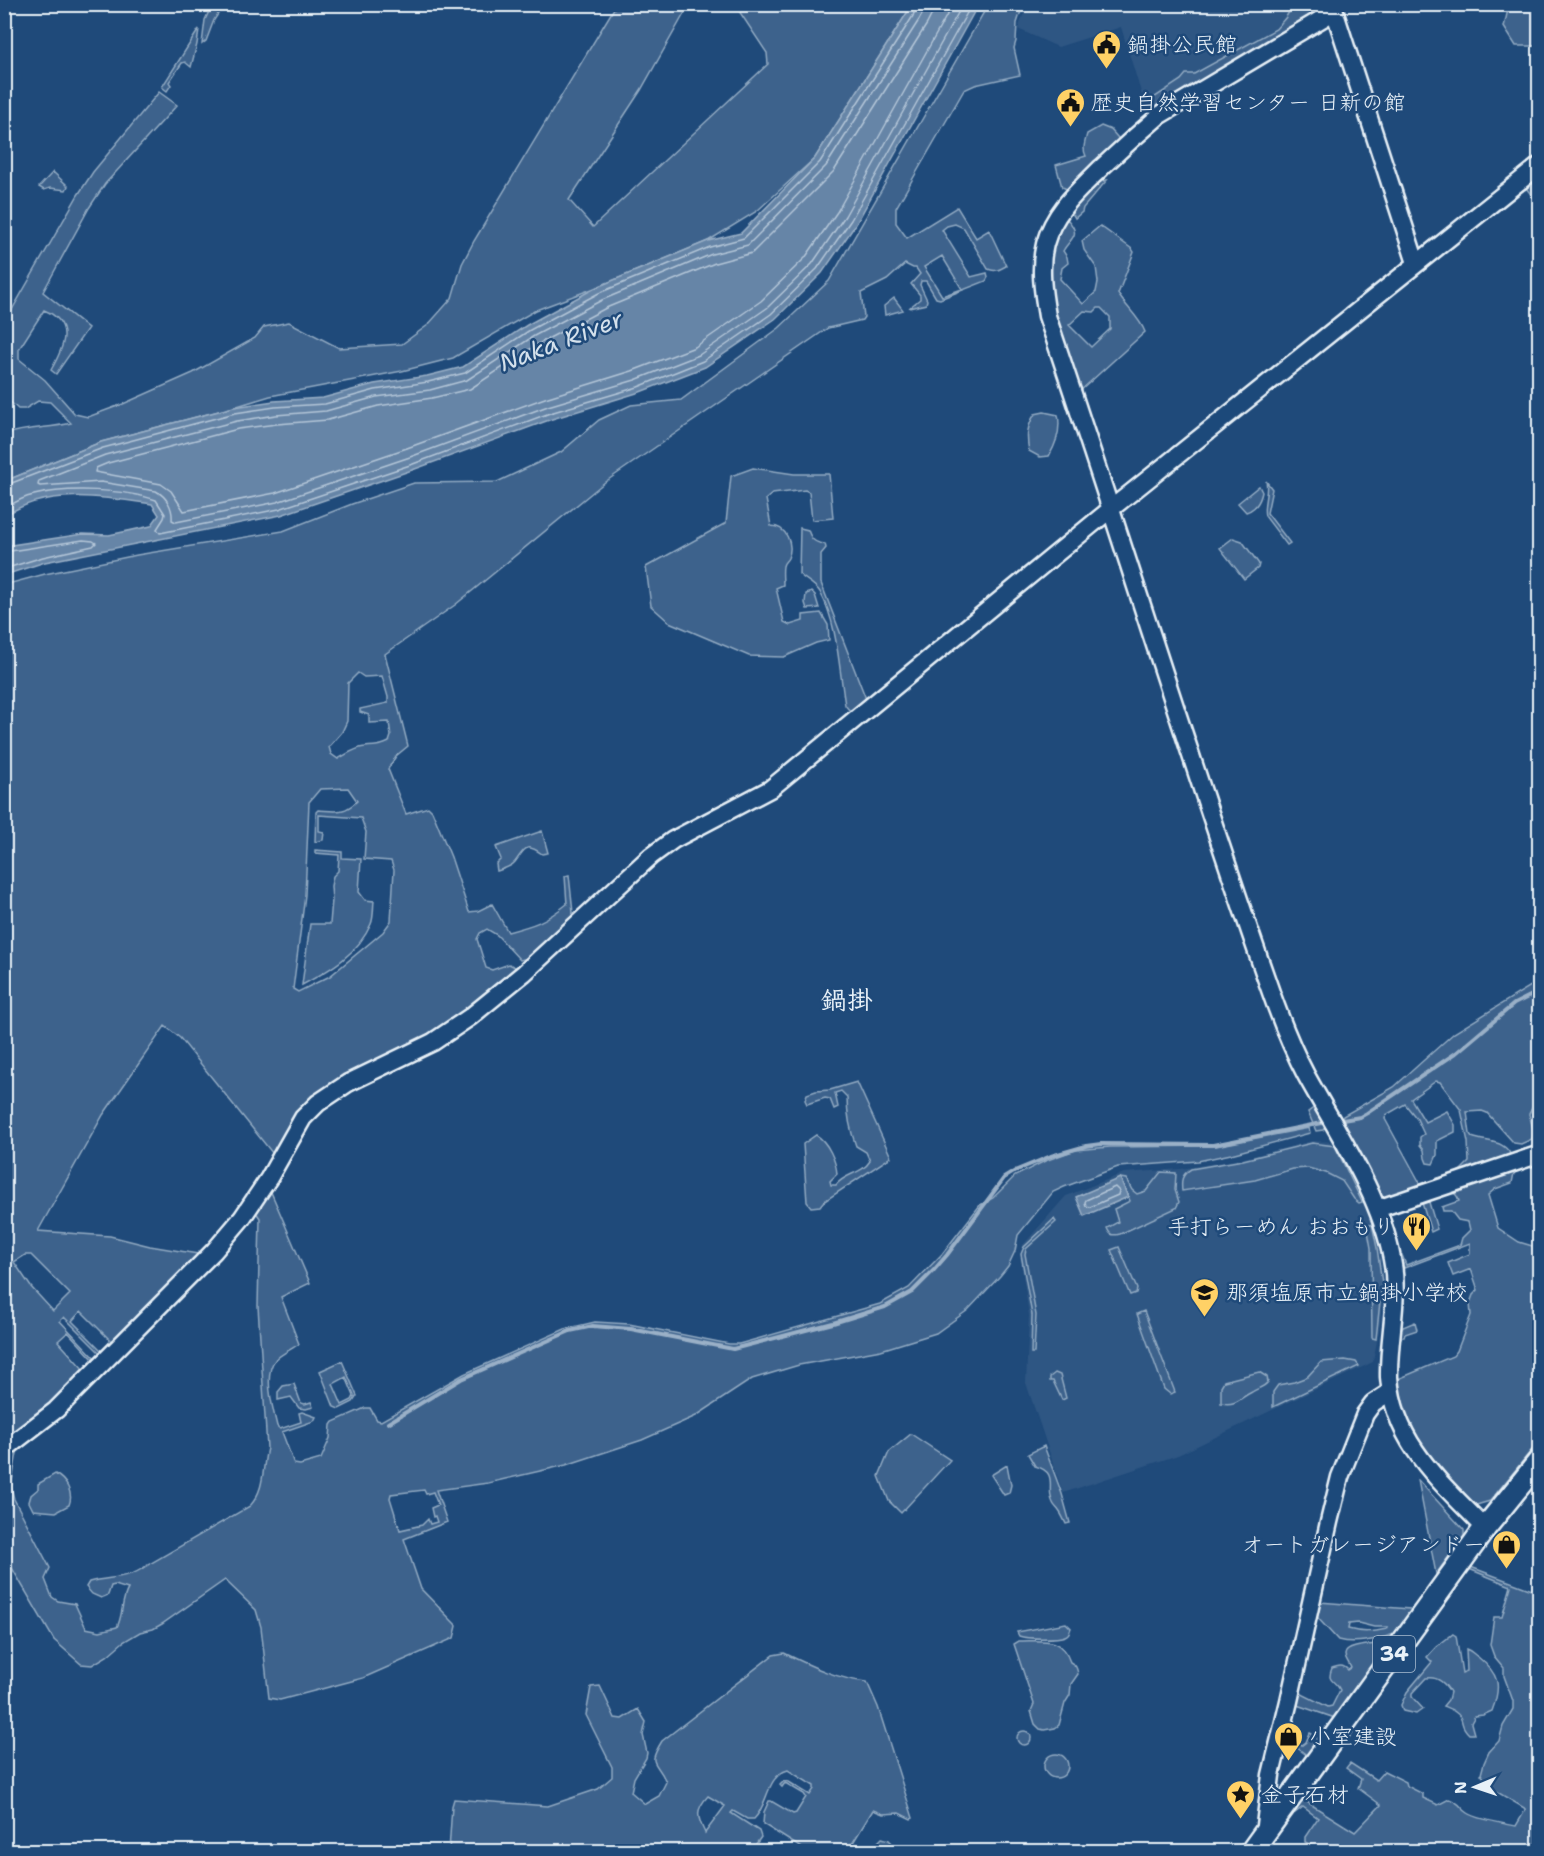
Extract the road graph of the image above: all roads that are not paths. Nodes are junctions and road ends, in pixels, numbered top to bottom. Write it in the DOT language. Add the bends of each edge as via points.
graph roads {
  1 [pos="1334,8"];
  2 [pos="1539,165"];
  3 [pos="1416,263"];
  4 [pos="1112,508"];
  5 [pos="1539,1154"];
  6 [pos="1377,1209"];
  7 [pos="1390,1392"];
  8 [pos="4,1450"];
  9 [pos="1539,1460"];
  10 [pos="1485,1528"];
  11 [pos="1256,1846"];
  1 -- 3 [label="street"];
  1 -- 4 [label="street" via="1160,115 1069,199 1054,222 1042,266 1047,316"];
  2 -- 3 [label="street"];
  3 -- 4 [label="street"];
  4 -- 6 [label="street" via="1282,1024"];
  4 -- 8 [label="street" via="770,789 673,840 651,856 524,973 470,1017 433,1042 348,1083 318,1103 303,1118 242,1218 214,1251 56,1410"];
  5 -- 6 [label="street"];
  6 -- 7 [label="street" via="1395,1281"];
  7 -- 10 [label="street" via="1395,1414 1411,1447"];
  7 -- 11 [label="street" via="1365,1414 1340,1477"];
  9 -- 10 [label="main road, 34"];
  10 -- 11 [label="main road, 34"];
}
